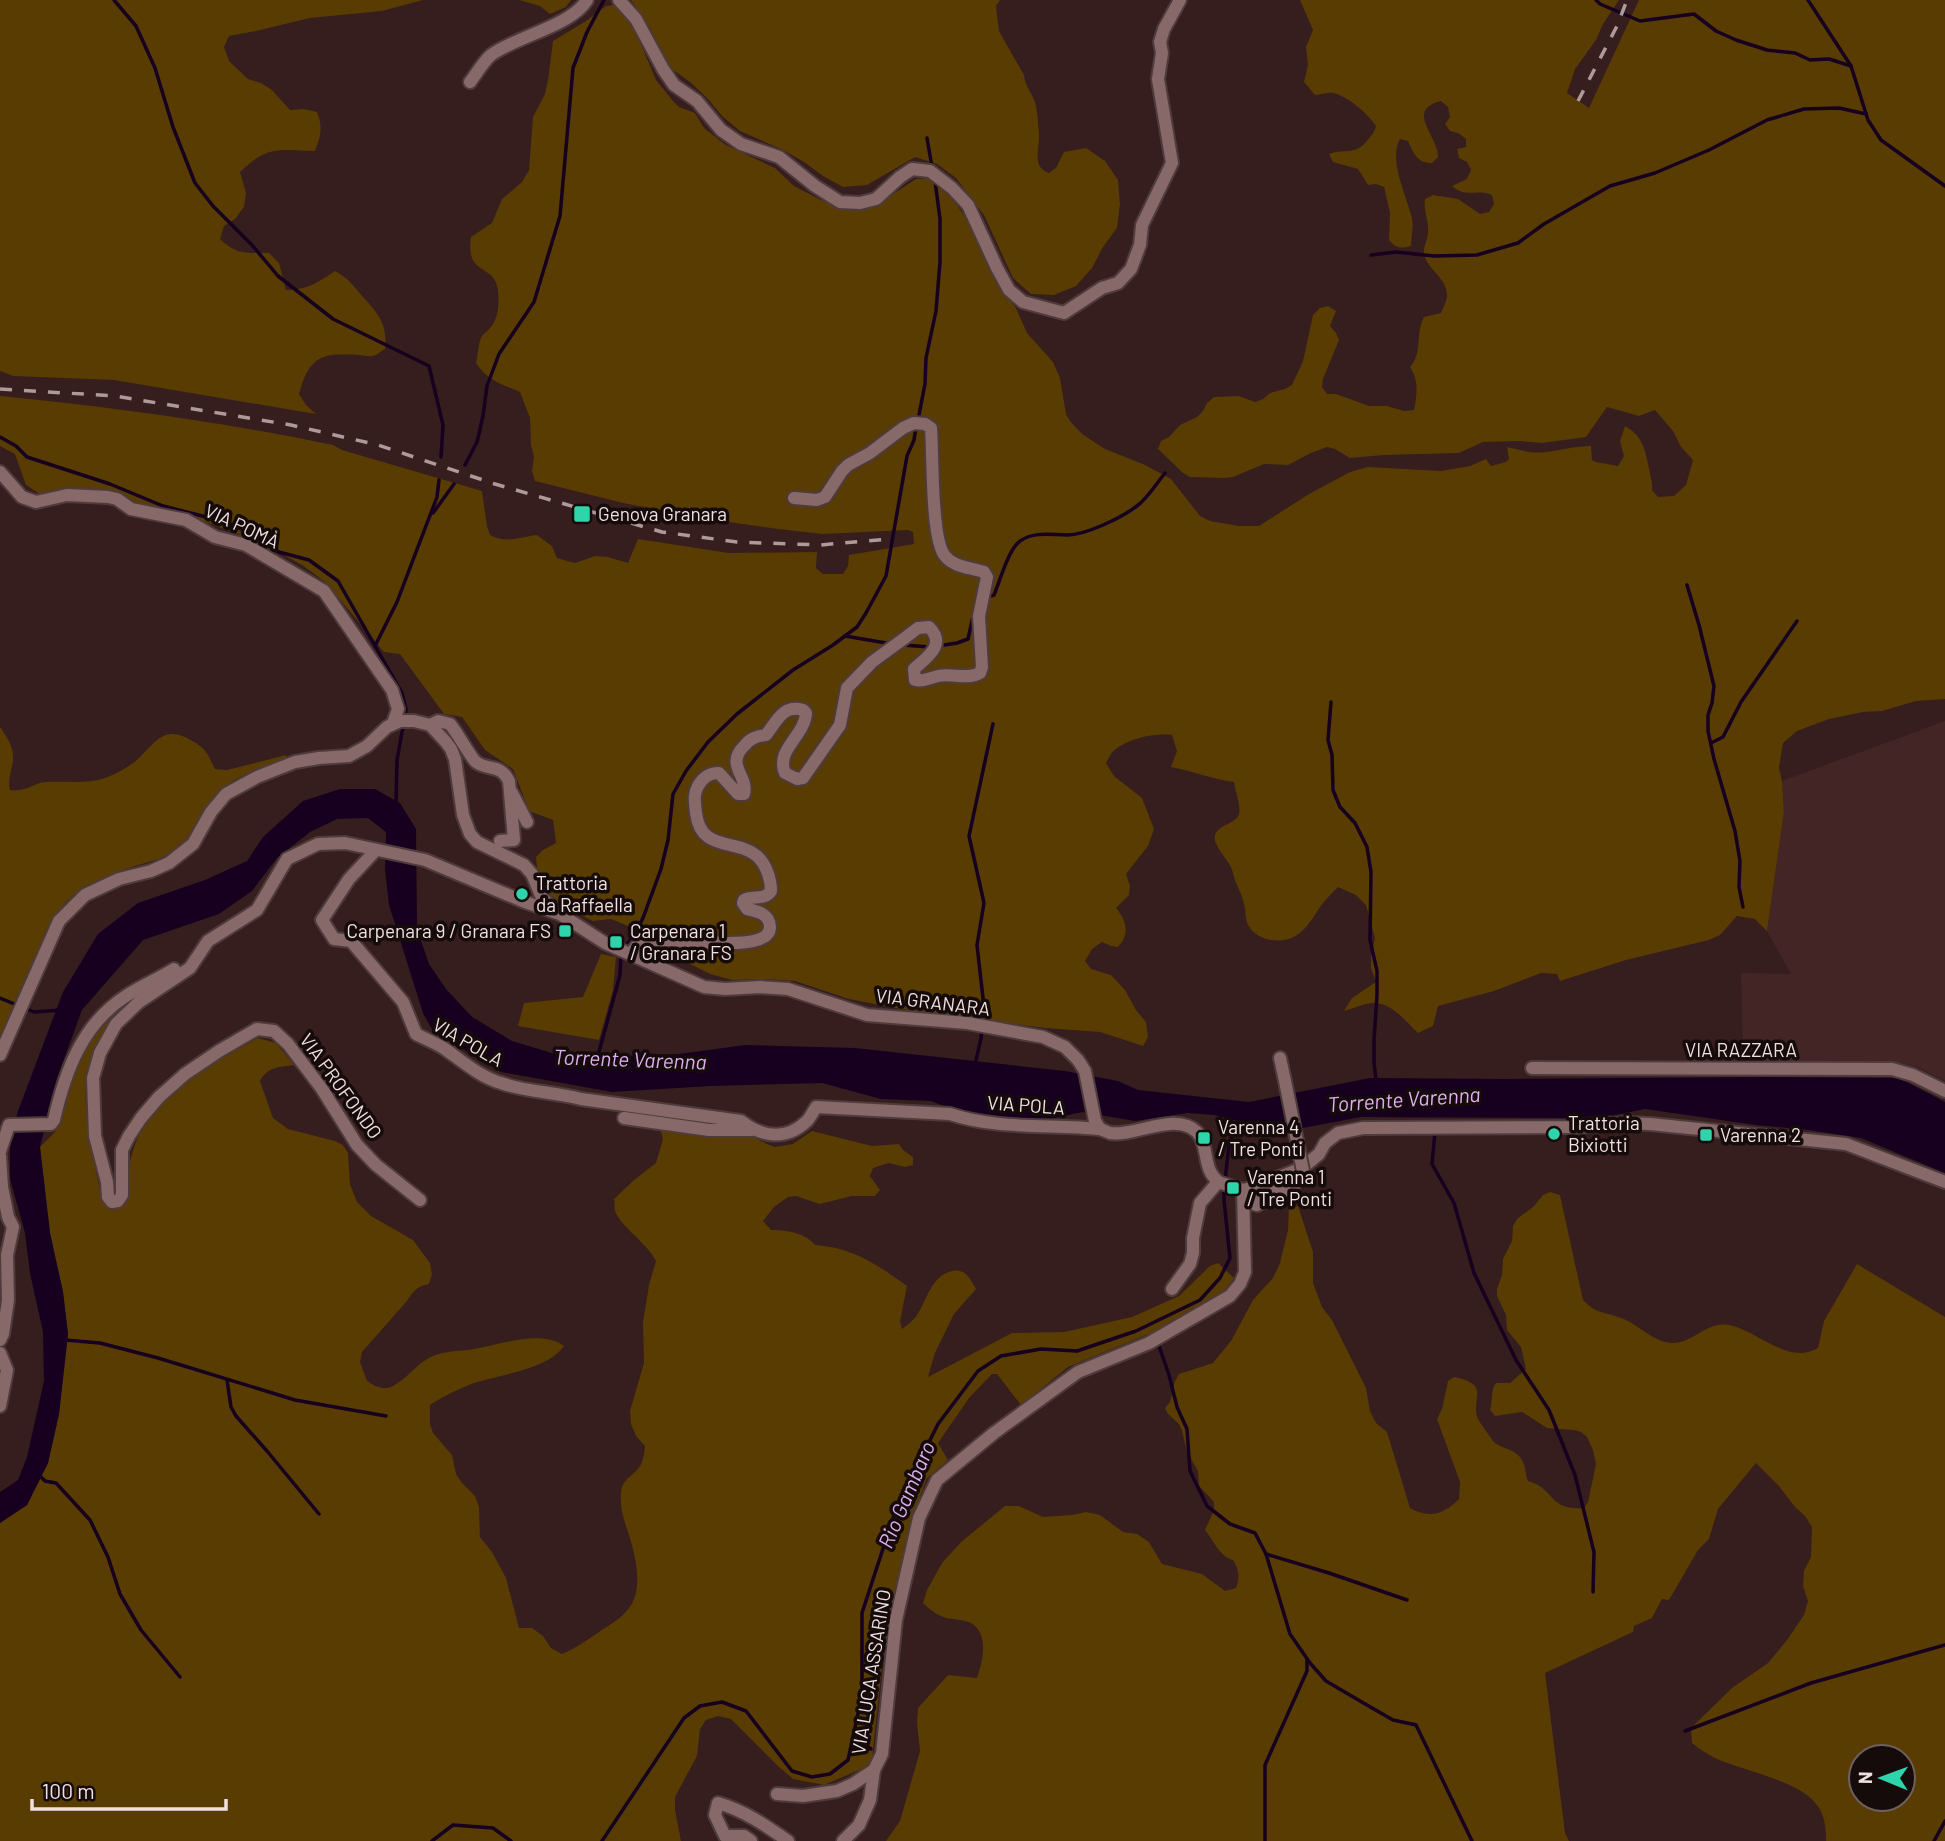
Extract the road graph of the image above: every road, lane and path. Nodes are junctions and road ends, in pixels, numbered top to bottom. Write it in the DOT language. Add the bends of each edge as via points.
graph roads {
  1 [pos="587,0"];
  2 [pos="619,0"];
  3 [pos="1180,0"];
  4 [pos="470,82"];
  5 [pos="0,472"];
  6 [pos="793,498"];
  7 [pos="402,722"];
  8 [pos="430,725"];
  9 [pos="510,789"];
  10 [pos="527,822"];
  11 [pos="500,841"];
  12 [pos="376,850"];
  13 [pos="273,881"];
  14 [pos="560,914"];
  15 [pos="203,949"];
  16 [pos="631,954"];
  17 [pos="0,1055"];
  18 [pos="1280,1058"];
  19 [pos="1532,1068"];
  20 [pos="1945,1091"];
  21 [pos="624,1118"];
  22 [pos="1098,1125"];
  23 [pos="752,1130"];
  24 [pos="0,1154"];
  25 [pos="1283,1176"];
  26 [pos="1218,1182"];
  27 [pos="1945,1182"];
  28 [pos="1241,1189"];
  29 [pos="420,1200"];
  30 [pos="1172,1289"];
  31 [pos="0,1340"];
  32 [pos="0,1353"];
  33 [pos="0,1406"];
  34 [pos="874,1770"];
  35 [pos="777,1794"];
  36 [pos="751,1841"];
  37 [pos="788,1841"];
  38 [pos="844,1841"];
  1 -- 4 [label="street" via="573,15 489,57"];
  2 -- 3 [label="street" via="636,19 674,85 697,102 721,130 741,144 779,157 839,202 876,199 912,169 930,171 968,205 1009,290 1023,302 1064,313 1118,283 1131,269 1142,225 1172,163 1158,79 1160,42"];
  5 -- 7 [label="street, VIA POMÀ" via="22,497 36,502 67,495 108,497 131,509 186,520 215,537 246,545 324,591 392,690"];
  6 -- 16 [label="street" via="825,497 848,465 903,428 925,424 930,428 938,541 952,563 984,572 986,578 979,616 980,673 915,680 914,669 937,644 929,627 918,628 872,662 847,688 840,725 803,778 797,779 785,773 782,762 806,713 789,708 766,735 756,736 739,752 736,759 746,787 744,794 713,773 702,779 694,797 697,825 703,832 760,858 771,891 743,903 768,918 769,933 759,939 721,944 655,938 640,942"];
  7 -- 8 [label="street"];
  7 -- 17 [label="street" via="349,756 295,762 226,794 193,844 169,863 85,895 59,921"];
  8 -- 9 [label="street" via="438,721 450,724 476,762 506,775"];
  8 -- 14 [label="street" via="451,749 470,834 524,865 542,898"];
  9 -- 10 [label="street"];
  9 -- 11 [label="street" via="514,840"];
  12 -- 13 [label="street, VIA GRANARA" via="318,844 287,859"];
  12 -- 14 [label="street, VIA GRANARA" via="425,860"];
  12 -- 23 [label="street, VIA POLA" via="349,878 322,920 334,939 351,941 403,1002 416,1034 499,1083 741,1121"];
  13 -- 15 [label="street, VIA PROFONDO" via="257,910 208,941"];
  14 -- 16 [label="street, VIA GRANARA"];
  15 -- 24 [label="street, VIA PROFONDO" via="97,1019 62,1085 54,1120 51,1124 9,1125"];
  15 -- 29 [label="street, VIA PROFONDO" via="190,968 139,1002 116,1024 100,1053 93,1078 95,1136 111,1202 122,1195 122,1150 141,1118 185,1074 257,1029 274,1031 288,1044 357,1144"];
  16 -- 22 [label="street, VIA GRANARA" via="704,987 788,989 867,1015 967,1023 1043,1038 1065,1048 1085,1071"];
  18 -- 25 [label="street, bridge" via="1303,1176 1254,1204 1282,1184"];
  19 -- 20 [label="street, VIA RAZZARA" via="1892,1069"];
  21 -- 23 [label="street, VIA POLA" via="709,1130"];
  22 -- 23 [label="street, VIA POLA" via="1023,1126 950,1114 816,1107 807,1121 788,1133 769,1135"];
  22 -- 26 [label="street" via="1111,1133 1187,1126 1198,1132 1210,1172"];
  24 -- 31 [label="street, VIA PROFONDO" via="2,1186 13,1227"];
  25 -- 27 [label="street" via="1302,1168 1338,1133 1363,1128 1573,1128 1629,1123 1846,1144"];
  25 -- 28 [label="street"];
  26 -- 28 [label="street"];
  26 -- 30 [label="street" via="1200,1203 1190,1264"];
  28 -- 34 [label="street, VIA LUCA ASSARINO" via="1245,1272 1230,1296 1149,1343 1078,1372 937,1480 919,1518 902,1592 882,1754"];
  32 -- 33 [label="street" via="6,1370"];
  34 -- 35 [label="street, VIA LUCA ASSARINO" via="837,1791"];
  34 -- 38 [label="street" via="870,1800 859,1825"];
  36 -- 37 [label="street" via="744,1836 725,1836 715,1815 718,1803 761,1821"];
}
